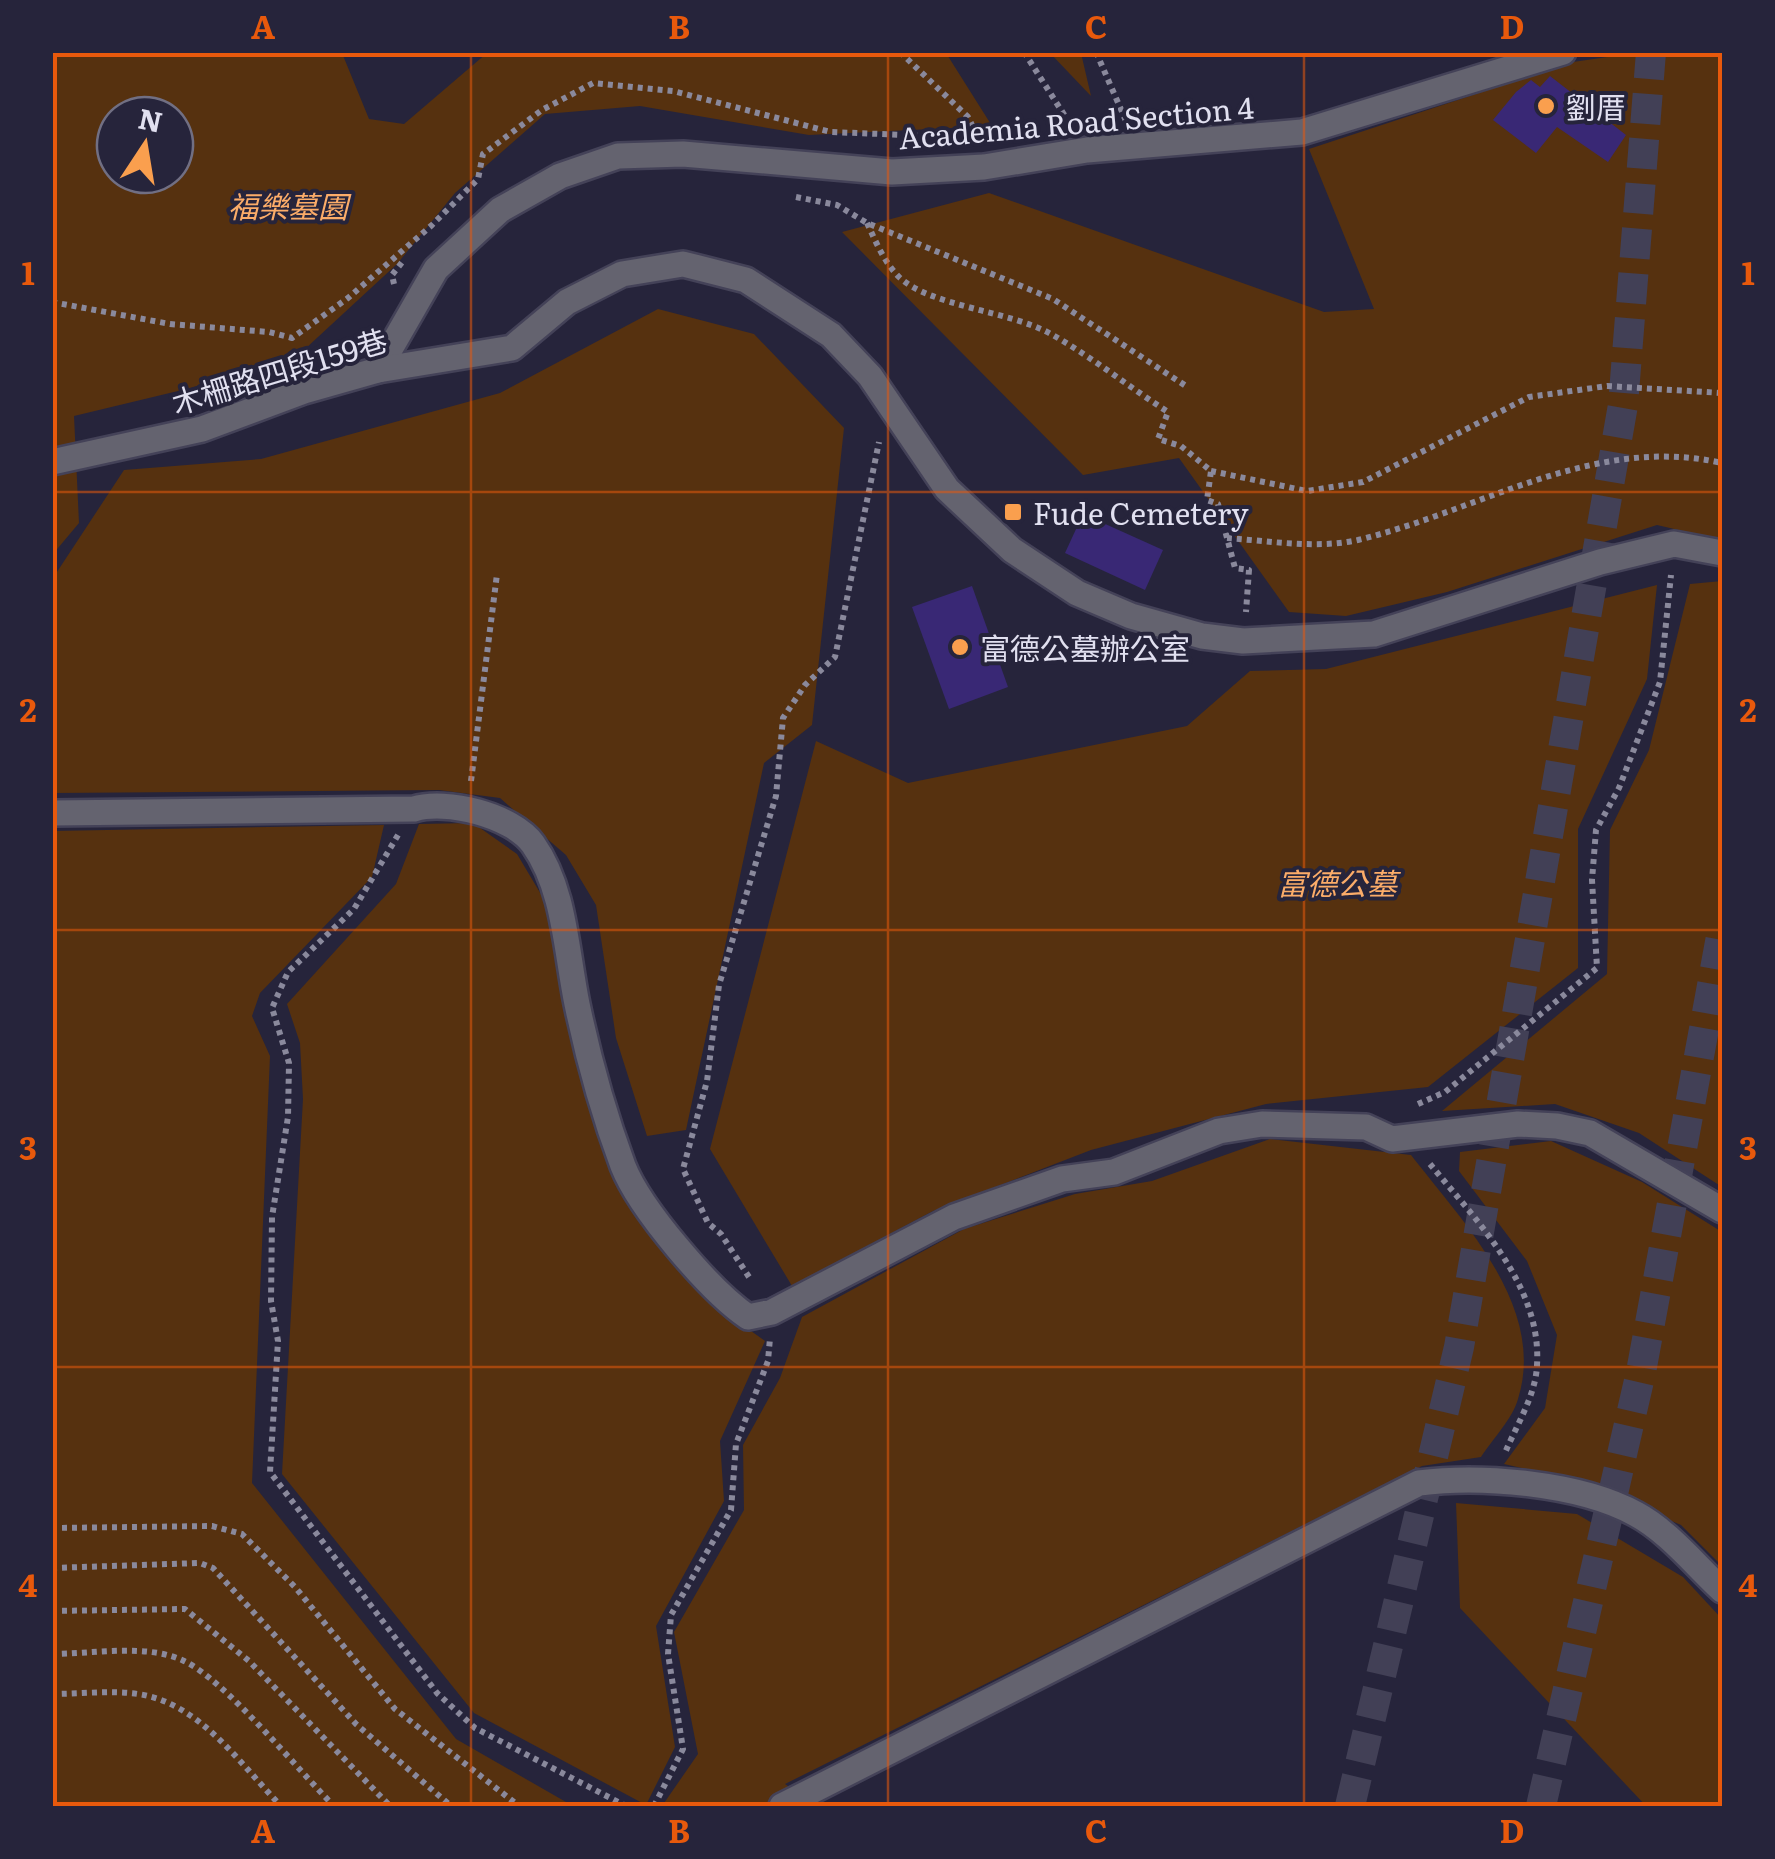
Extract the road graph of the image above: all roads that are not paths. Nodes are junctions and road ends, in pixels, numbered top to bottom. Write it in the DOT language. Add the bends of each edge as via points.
graph roads {
  1 [pos="1562,52"];
  2 [pos="378,370"];
  3 [pos="52,462"];
  4 [pos="1722,553"];
  5 [pos="52,813"];
  6 [pos="1722,1210"];
  7 [pos="1722,1590"];
  8 [pos="782,1806"];
  1 -- 2 [label="street, Academia Road Section 4" via="1302,132 892,172 683,154 618,156 560,176 500,210 436,269"];
  2 -- 3 [label="street, 木柵路四段159巷" via="202,429"];
  2 -- 4 [label="street, 木柵路四段159巷" via="512,348 567,302 622,274 683,264 746,280 831,335 870,376 947,489 1012,550 1077,593 1202,636 1244,641 1374,634 1674,544"];
  5 -- 6 [label="street" via="430,804 499,820 531,840 554,882 578,1008 624,1169 718,1297 748,1317 772,1312 954,1217 1062,1179 1114,1172 1219,1131 1262,1124 1366,1127 1392,1139 1518,1124 1590,1133"];
  7 -- 8 [label="street" via="1637,1514 1579,1494 1461,1478 1418,1482"];
}
